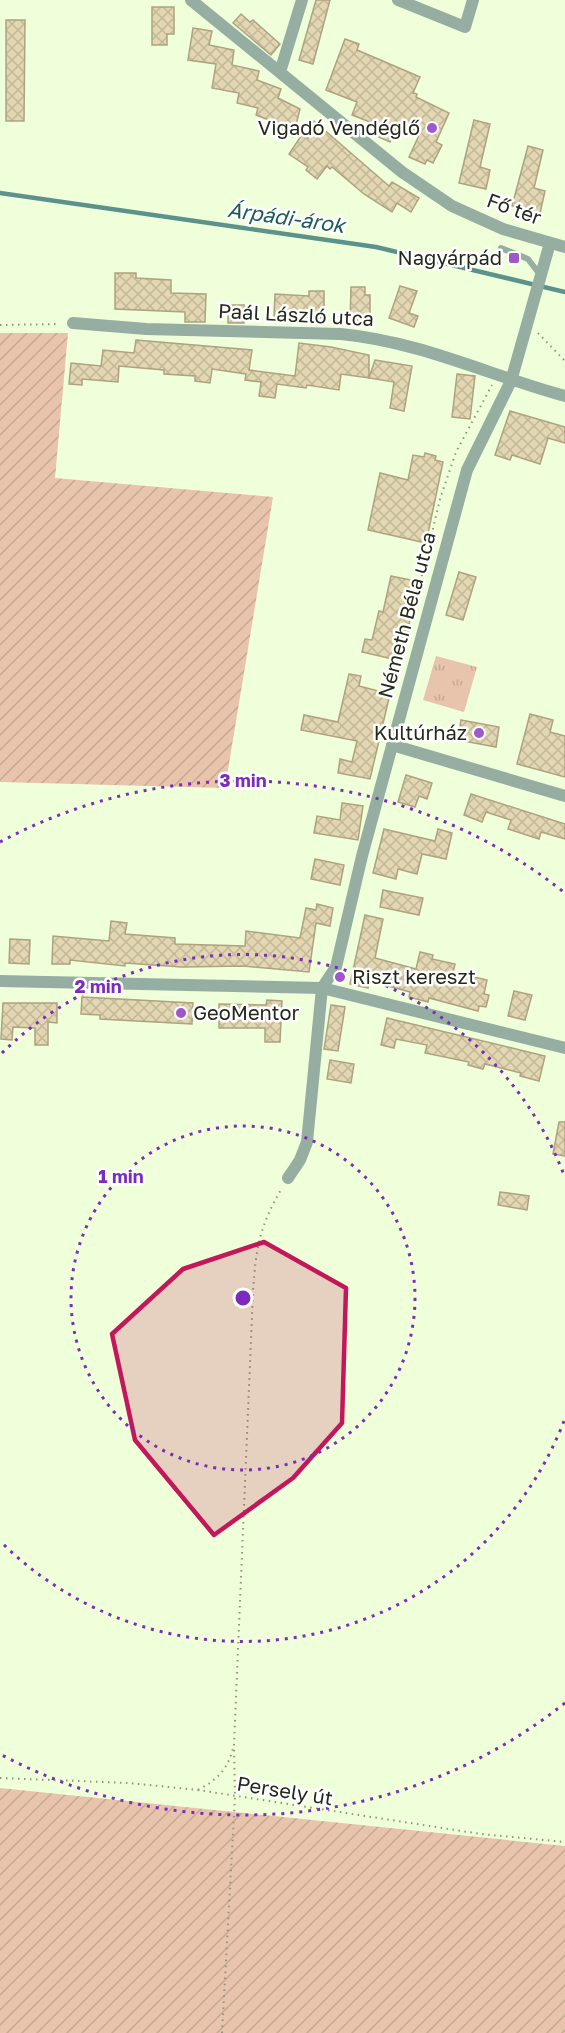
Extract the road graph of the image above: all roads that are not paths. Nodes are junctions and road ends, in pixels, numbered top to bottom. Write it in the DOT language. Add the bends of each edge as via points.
graph roads {
  1 [pos="191,0"];
  2 [pos="302,0"];
  3 [pos="398,0"];
  4 [pos="473,0"];
  5 [pos="280,72"];
  6 [pos="550,243"];
  7 [pos="565,247"];
  8 [pos="501,248"];
  9 [pos="542,278"];
  10 [pos="73,323"];
  11 [pos="511,381"];
  12 [pos="565,396"];
  13 [pos="392,745"];
  14 [pos="565,796"];
  15 [pos="0,981"];
  16 [pos="322,988"];
  17 [pos="565,1047"];
  18 [pos="288,1178"];
  1 -- 5 [label="street, Fő tér"];
  2 -- 5 [label="street"];
  3 -- 4 [label="street" via="465,27"];
  5 -- 6 [label="street, Fő tér" via="402,172 452,206 503,229"];
  6 -- 7 [label="street, Fő tér"];
  6 -- 9 [label="street, Németh Béla utca"];
  8 -- 9 [label="lane" via="528,259"];
  9 -- 11 [label="street, Németh Béla utca"];
  10 -- 11 [label="street, Paál László utca" via="372,337 444,354"];
  11 -- 12 [label="street"];
  11 -- 13 [label="street, Németh Béla utca" via="466,470"];
  13 -- 14 [label="street"];
  13 -- 16 [label="street, Németh Béla utca" via="336,968"];
  15 -- 16 [label="street"];
  16 -- 17 [label="street"];
  16 -- 18 [label="street, Németh Béla utca" via="307,1142"];
}
